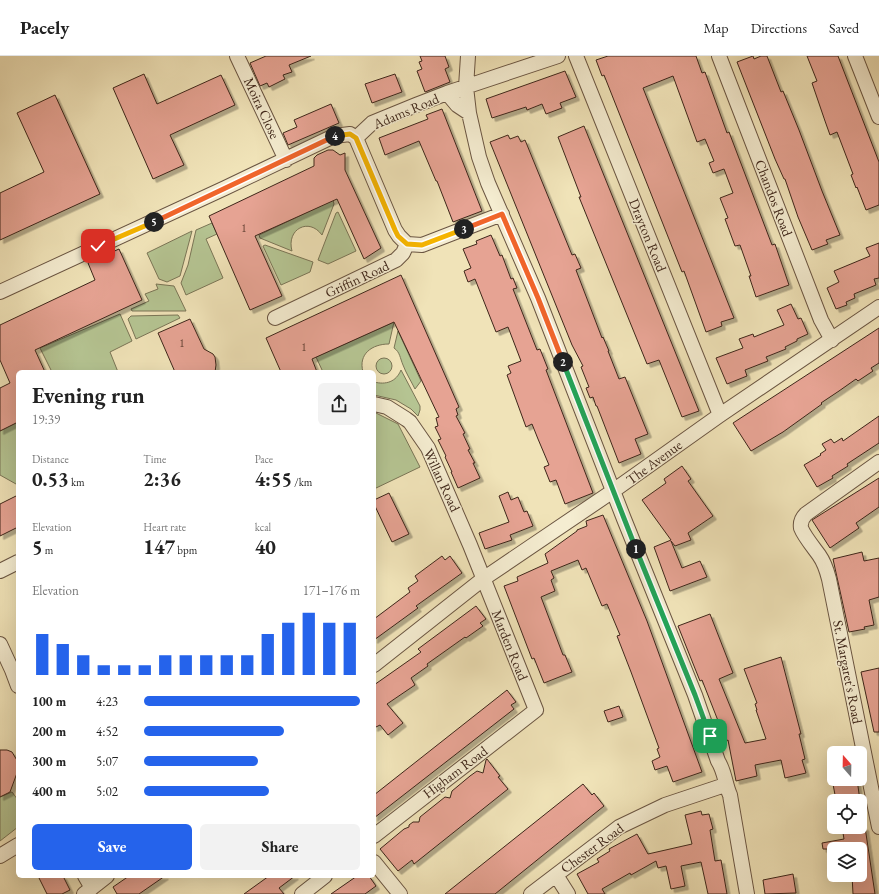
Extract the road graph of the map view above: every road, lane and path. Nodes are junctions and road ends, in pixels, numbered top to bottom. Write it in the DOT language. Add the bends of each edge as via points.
graph roads {
  1 [pos="468,56"];
  2 [pos="558,56"];
  3 [pos="576,56"];
  4 [pos="719,56"];
  5 [pos="855,56"];
  6 [pos="240,57"];
  7 [pos="466,87"];
  8 [pos="447,93"];
  9 [pos="469,114"];
  10 [pos="879,117"];
  11 [pos="356,138"];
  12 [pos="286,160"];
  13 [pos="502,214"];
  14 [pos="407,244"];
  15 [pos="0,292"];
  16 [pos="879,307"];
  17 [pos="275,318"];
  18 [pos="832,340"];
  19 [pos="376,404"];
  20 [pos="720,415"];
  21 [pos="879,462"];
  22 [pos="613,491"];
  23 [pos="16,563"];
  24 [pos="0,571"];
  25 [pos="483,579"];
  26 [pos="0,644"];
  27 [pos="376,663"];
  28 [pos="16,681"];
  29 [pos="536,710"];
  30 [pos="725,785"];
  31 [pos="879,827"];
  32 [pos="376,834"];
  33 [pos="16,846"];
  34 [pos="0,856"];
  35 [pos="376,864"];
  36 [pos="556,875"];
  37 [pos="103,878"];
  38 [pos="322,878"];
  39 [pos="87,886"];
  40 [pos="302,894"];
  41 [pos="400,894"];
  42 [pos="531,894"];
  43 [pos="568,894"];
  44 [pos="747,894"];
  1 -- 7 [label="street"];
  2 -- 7 [label="street, Adams Road"];
  3 -- 20 [label="street, Drayton Road"];
  4 -- 18 [label="street, Chandos Road" via="821,320"];
  5 -- 10 [label="street"];
  6 -- 12 [label="street, Moira Close"];
  7 -- 8 [label="street, Adams Road"];
  7 -- 9 [label="street"];
  8 -- 9 [label="street"];
  8 -- 11 [label="street, Adams Road" via="372,123"];
  9 -- 13 [label="street" via="479,157"];
  11 -- 12 [label="street" via="350,134 334,136"];
  11 -- 14 [label="street" via="395,230"];
  12 -- 15 [label="street"];
  13 -- 14 [label="street" via="422,245"];
  13 -- 22 [label="street" via="538,298"];
  14 -- 17 [label="street, Griffin Road" via="396,260"];
  16 -- 18 [label="street, The Avenue"];
  18 -- 20 [label="street, The Avenue"];
  19 -- 25 [label="street, Willan Road" via="387,407 410,422 428,448"];
  20 -- 22 [label="street, The Avenue"];
  21 -- 31 [label="street, St. Margaret's Road" via="806,514 801,523 801,528 822,561 829,579"];
  22 -- 25 [label="street, The Avenue"];
  22 -- 30 [label="street" via="695,695 723,769"];
  23 -- 24 [label="street"];
  25 -- 27 [label="street, The Avenue"];
  25 -- 29 [label="street, Marden Road"];
  26 -- 28 [label="street"];
  29 -- 32 [label="street, Higham Road"];
  30 -- 36 [label="street, Chester Road" via="665,805 619,827"];
  30 -- 44 [label="street" via="730,795"];
  33 -- 34 [label="street"];
  35 -- 41 [label="street"];
  36 -- 42 [label="street, Chester Road"];
  36 -- 43 [label="street"];
  37 -- 39 [label="street"];
  38 -- 40 [label="street"];
}
